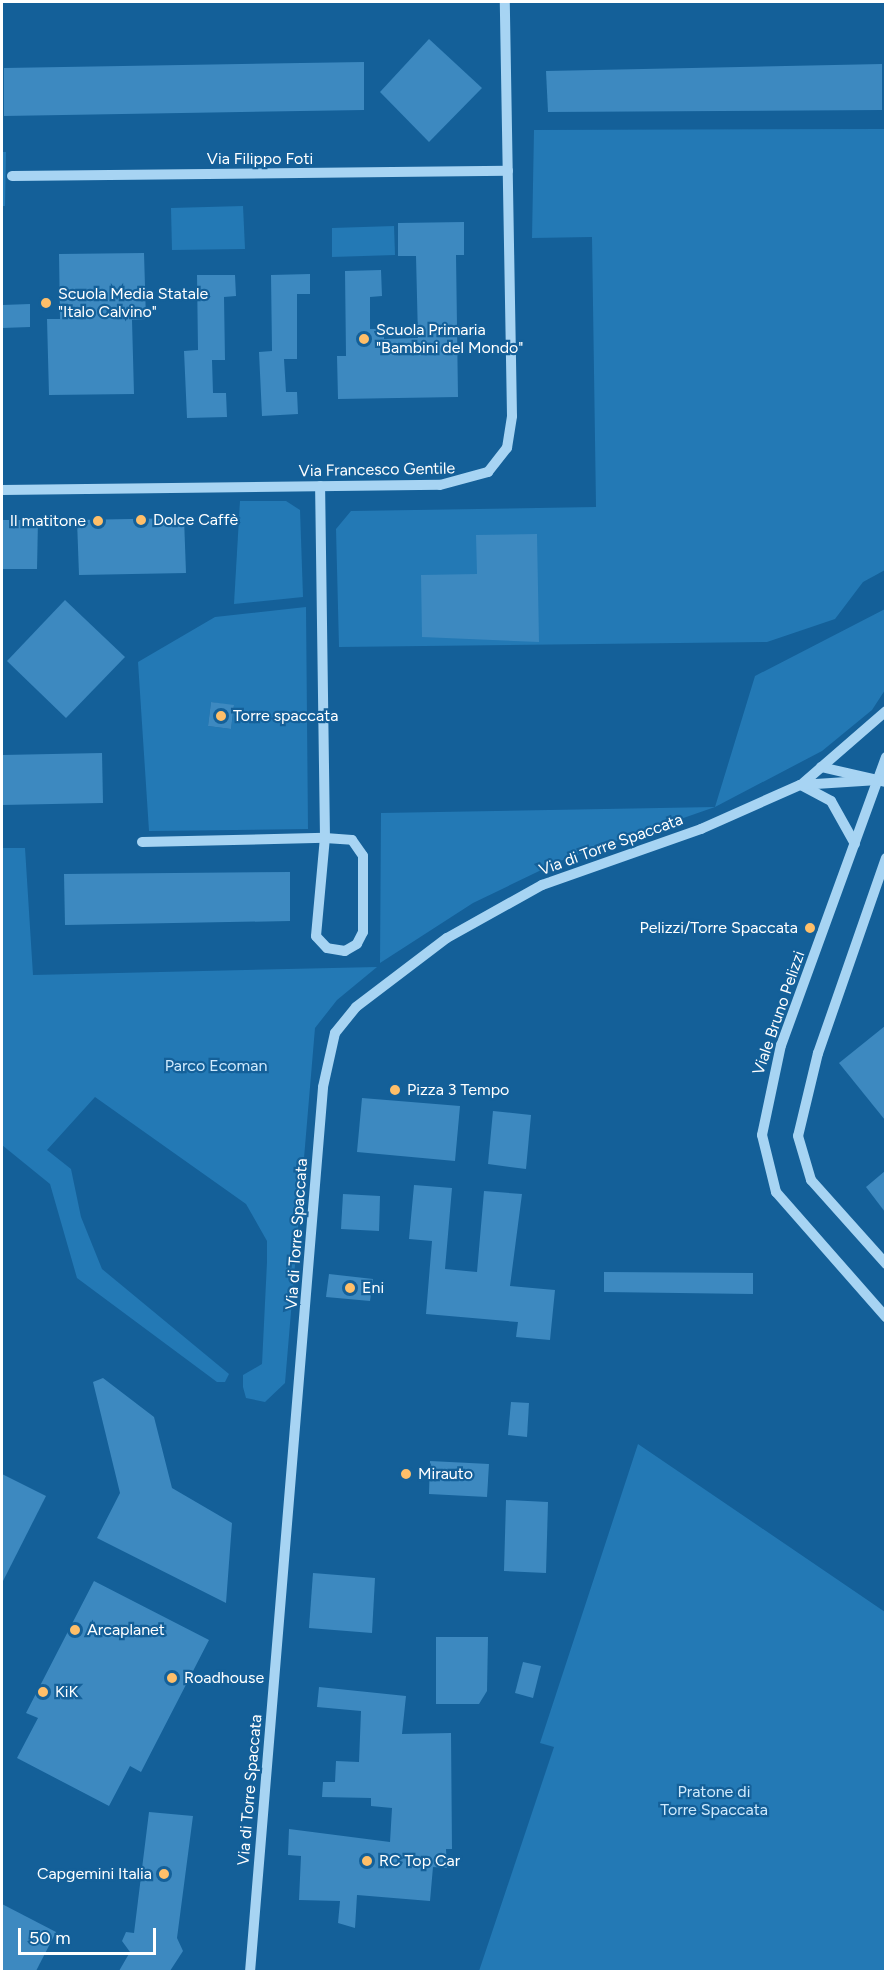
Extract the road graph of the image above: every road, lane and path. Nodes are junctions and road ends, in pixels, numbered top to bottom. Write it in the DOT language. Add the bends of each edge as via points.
graph roads {
  1 [pos="505,2"];
  2 [pos="508,171"];
  3 [pos="12,176"];
  4 [pos="320,486"];
  5 [pos="2,490"];
  6 [pos="885,711"];
  7 [pos="885,758"];
  8 [pos="821,767"];
  9 [pos="882,781"];
  10 [pos="800,785"];
  11 [pos="325,838"];
  12 [pos="142,842"];
  13 [pos="855,844"];
  14 [pos="885,858"];
  15 [pos="885,1264"];
  16 [pos="885,1317"];
  17 [pos="250,1971"];
  1 -- 2 [label="street, Via Francesco Gentile"];
  2 -- 3 [label="street, Via Filippo Foti"];
  2 -- 4 [label="street, Via Francesco Gentile" via="512,417 503,455 488,472 463,483"];
  4 -- 5 [label="street, Via Francesco Gentile"];
  4 -- 11 [label="street"];
  6 -- 8 [label="street, Via di Torre Spaccata"];
  7 -- 9 [label="street, Viale Bruno Pelizzi"];
  8 -- 9 [label="street"];
  8 -- 10 [label="street, Via di Torre Spaccata"];
  9 -- 10 [label="street, Via di Torre Spaccata"];
  9 -- 13 [label="street, Viale Bruno Pelizzi"];
  10 -- 13 [label="street" via="831,801"];
  10 -- 17 [label="street, Via di Torre Spaccata" via="499,906 375,991 334,1033 323,1087"];
  11 -- 11 [label="street" via="315,932 323,946 345,951 357,944 363,932 363,856 352,840"];
  11 -- 12 [label="street"];
  13 -- 16 [label="street, Viale Bruno Pelizzi" via="781,1045 764,1116 763,1151 786,1205"];
  14 -- 15 [label="street" via="818,1053 798,1136 812,1180"];
}
